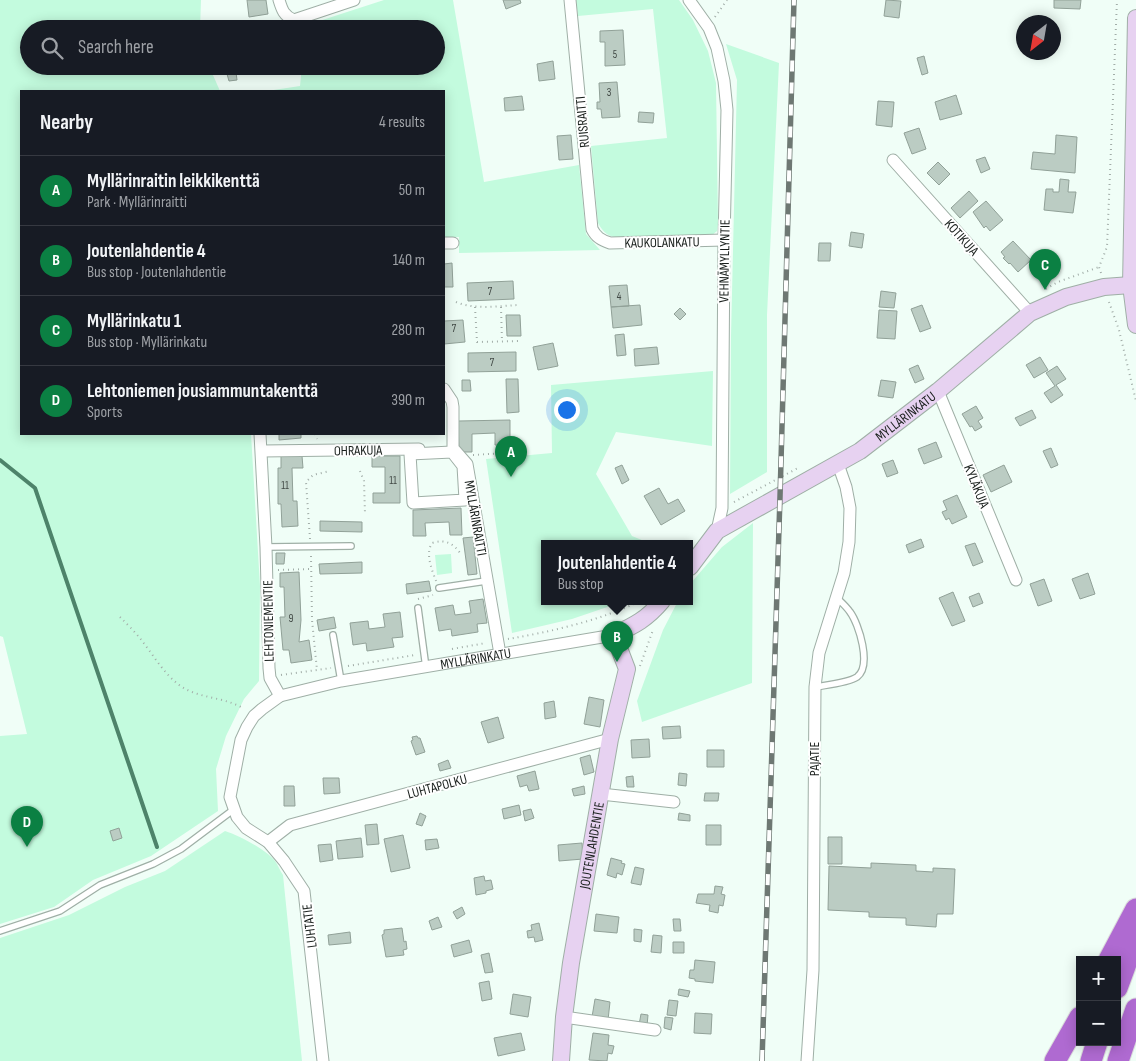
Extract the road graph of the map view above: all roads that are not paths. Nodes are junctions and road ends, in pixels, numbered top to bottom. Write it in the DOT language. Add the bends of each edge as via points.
graph roads {
  1 [pos="280,0"];
  2 [pos="354,0"];
  3 [pos="570,0"];
  4 [pos="690,0"];
  5 [pos="1136,18"];
  6 [pos="893,160"];
  7 [pos="724,240"];
  8 [pos="602,241"];
  9 [pos="1131,285"];
  10 [pos="1030,313"];
  11 [pos="1136,325"];
  12 [pos="445,390"];
  13 [pos="938,392"];
  14 [pos="260,435"];
  15 [pos="262,451"];
  16 [pos="456,451"];
  17 [pos="838,464"];
  18 [pos="465,500"];
  19 [pos="717,531"];
  20 [pos="266,546"];
  21 [pos="351,546"];
  22 [pos="693,563"];
  23 [pos="1016,580"];
  24 [pos="486,581"];
  25 [pos="439,588"];
  26 [pos="836,598"];
  27 [pos="659,605"];
  28 [pos="418,608"];
  29 [pos="333,635"];
  30 [pos="614,635"];
  31 [pos="500,654"];
  32 [pos="426,668"];
  33 [pos="341,681"];
  34 [pos="815,687"];
  35 [pos="280,696"];
  36 [pos="610,739"];
  37 [pos="601,794"];
  38 [pos="674,802"];
  39 [pos="235,814"];
  40 [pos="268,842"];
  41 [pos="1136,909"];
  42 [pos="0,931"];
  43 [pos="1136,937"];
  44 [pos="1111,956"];
  45 [pos="1121,977"];
  46 [pos="1136,1010"];
  47 [pos="564,1017"];
  48 [pos="1076,1024"];
  49 [pos="655,1030"];
  50 [pos="1097,1046"];
  51 [pos="323,1061"];
  52 [pos="561,1061"];
  53 [pos="807,1061"];
  54 [pos="1054,1061"];
  55 [pos="1091,1061"];
  56 [pos="1118,1061"];
  1 -- 2 [label="street" via="284,13 294,20"];
  3 -- 8 [label="street, RUISRAITTI" via="592,229"];
  4 -- 7 [label="street, VEHNÄMYLLYNTIE" via="709,28 724,82 727,110"];
  5 -- 9 [label="street"];
  6 -- 10 [label="street, KOTIKUJA"];
  7 -- 8 [label="street, KAUKOLANKATU"];
  7 -- 19 [label="street, VEHNÄMYLLYNTIE" via="722,508"];
  9 -- 10 [label="street, MYLLÄRINKATU" via="1104,287 1066,297"];
  9 -- 11 [label="street"];
  10 -- 13 [label="street, MYLLÄRINKATU"];
  12 -- 16 [label="street, MYLLÄRINRAITTI" via="452,401"];
  13 -- 17 [label="street, MYLLÄRINKATU"];
  13 -- 23 [label="street, KYLÄKUJA"];
  14 -- 15 [label="street, LEHTONIEMENTIE"];
  15 -- 16 [label="street, OHRAKUJA"];
  15 -- 20 [label="street, LEHTONIEMENTIE"];
  16 -- 24 [label="street, MYLLÄRINRAITTI" via="467,464"];
  17 -- 19 [label="street, MYLLÄRINKATU"];
  17 -- 26 [label="street, PAJATIE" via="850,508 849,542"];
  18 -- 18 [label="street" via="413,504 410,454 452,452 463,466"];
  19 -- 22 [label="street, MYLLÄRINKATU"];
  20 -- 21 [label="lane"];
  20 -- 35 [label="street, LEHTONIEMENTIE" via="270,678"];
  24 -- 25 [label="lane"];
  24 -- 31 [label="street, MYLLÄRINRAITTI"];
  26 -- 34 [label="street, PAJATIE" via="819,654"];
  26 -- 34 [label="lane" via="850,612 860,636 863,670 856,677"];
  27 -- 30 [label="street, MYLLÄRINKATU" via="651,614"];
  28 -- 32 [label="lane"];
  29 -- 33 [label="lane"];
  30 -- 31 [label="street, MYLLÄRINKATU"];
  30 -- 36 [label="street, JOUTENLAHDENTIE" via="627,668"];
  31 -- 32 [label="street, MYLLÄRINKATU"];
  32 -- 33 [label="street, MYLLÄRINKATU"];
  33 -- 35 [label="street, MYLLÄRINKATU"];
  34 -- 53 [label="street, PAJATIE" via="812,970"];
  35 -- 39 [label="street" via="254,716 242,740 230,797"];
  36 -- 37 [label="street, JOUTENLAHDENTIE"];
  36 -- 40 [label="street, LUHTAPOLKU" via="290,825"];
  37 -- 38 [label="street"];
  37 -- 47 [label="street, JOUTENLAHDENTIE"];
  39 -- 40 [label="street, LUHTATIE" via="246,828"];
  39 -- 42 [label="lane" via="181,849 100,885 60,911"];
  40 -- 51 [label="street, LUHTATIE" via="304,891"];
  41 -- 44 [label="highway"];
  43 -- 45 [label="highway"];
  46 -- 56 [label="highway"];
  47 -- 49 [label="street"];
  47 -- 52 [label="street, JOUTENLAHDENTIE"];
  48 -- 54 [label="highway"];
  50 -- 55 [label="highway"];
}
